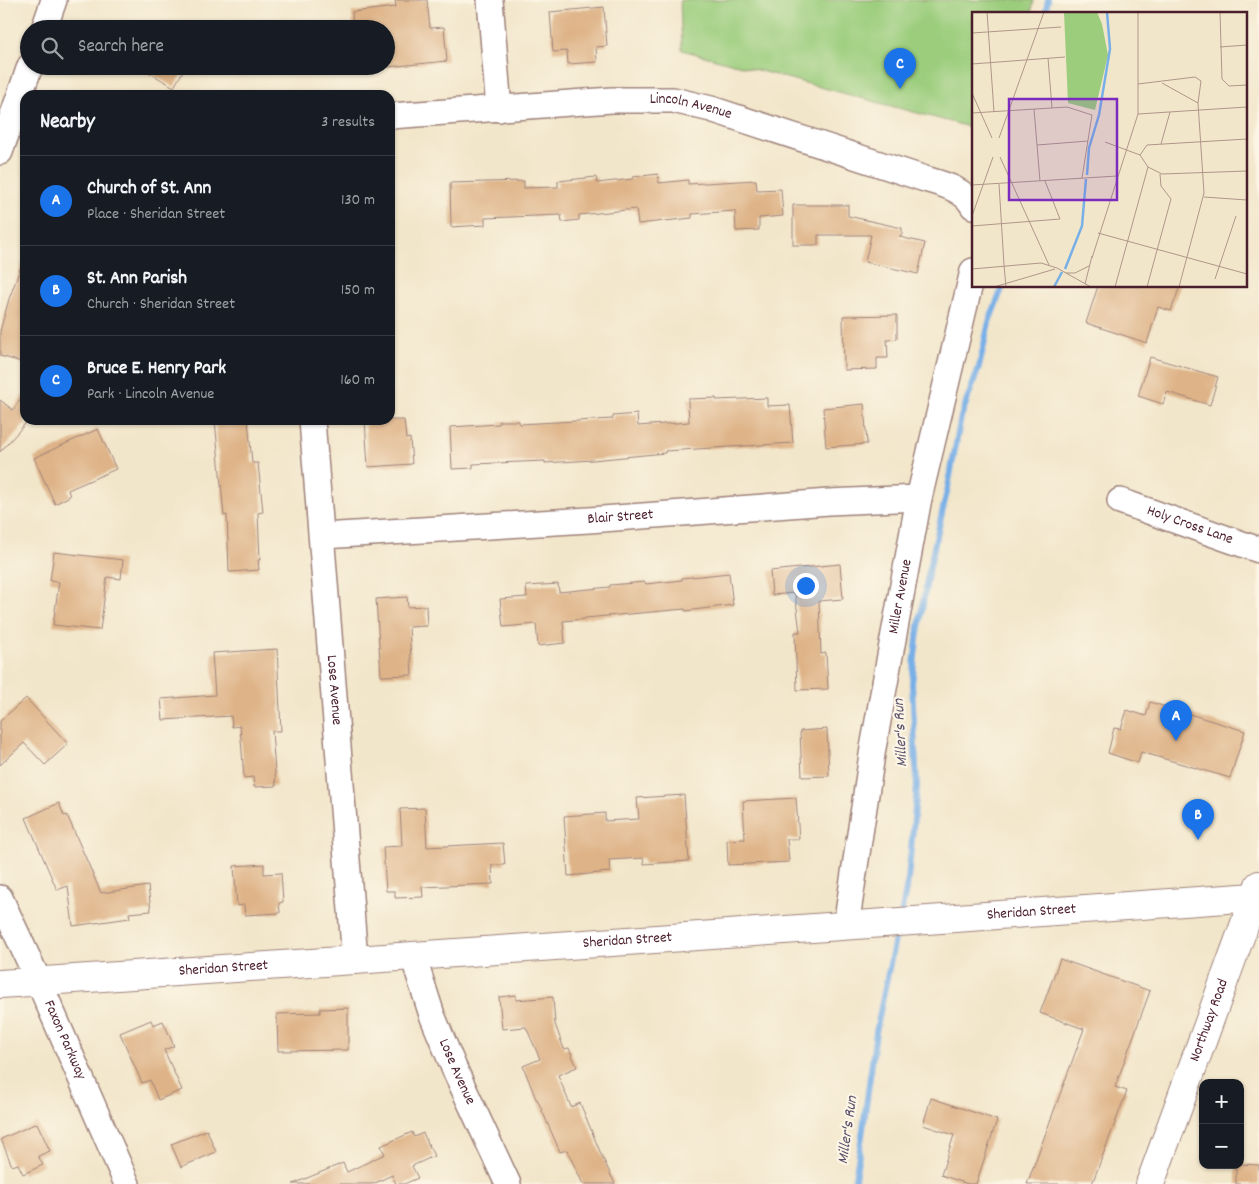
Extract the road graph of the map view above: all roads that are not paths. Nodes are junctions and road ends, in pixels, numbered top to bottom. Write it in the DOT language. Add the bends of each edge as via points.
graph roads {
  1 [pos="54,0"];
  2 [pos="490,0"];
  3 [pos="47,20"];
  4 [pos="27,75"];
  5 [pos="23,90"];
  6 [pos="20,100"];
  7 [pos="499,109"];
  8 [pos="395,116"];
  9 [pos="7,144"];
  10 [pos="972,204"];
  11 [pos="972,275"];
  12 [pos="312,425"];
  13 [pos="919,498"];
  14 [pos="1120,501"];
  15 [pos="322,536"];
  16 [pos="1259,550"];
  17 [pos="1257,891"];
  18 [pos="0,898"];
  19 [pos="846,926"];
  20 [pos="413,956"];
  21 [pos="355,960"];
  22 [pos="39,982"];
  23 [pos="0,984"];
  24 [pos="127,1184"];
  25 [pos="508,1184"];
  26 [pos="1150,1184"];
  1 -- 3 [label="street"];
  2 -- 7 [label="street"];
  4 -- 5 [label="street"];
  6 -- 9 [label="street"];
  7 -- 8 [label="street, Lincoln Avenue"];
  7 -- 10 [label="street, Lincoln Avenue" via="612,100 673,100 711,109 945,185 962,193"];
  11 -- 13 [label="street, Miller Avenue"];
  12 -- 15 [label="street, Lose Avenue"];
  13 -- 15 [label="street, Blair Street"];
  13 -- 19 [label="street, Miller Avenue" via="873,748"];
  14 -- 16 [label="street, Holy Cross Lane"];
  15 -- 21 [label="street, Lose Avenue"];
  17 -- 19 [label="street, Sheridan Street"];
  17 -- 26 [label="street, Northway Road"];
  18 -- 22 [label="street, Faxon Parkway"];
  19 -- 20 [label="street, Sheridan Street"];
  20 -- 21 [label="street, Sheridan Street"];
  20 -- 25 [label="street, Lose Avenue" via="454,1068"];
  21 -- 22 [label="street, Sheridan Street"];
  22 -- 23 [label="street, Sheridan Street"];
  22 -- 24 [label="street, Faxon Parkway"];
}
